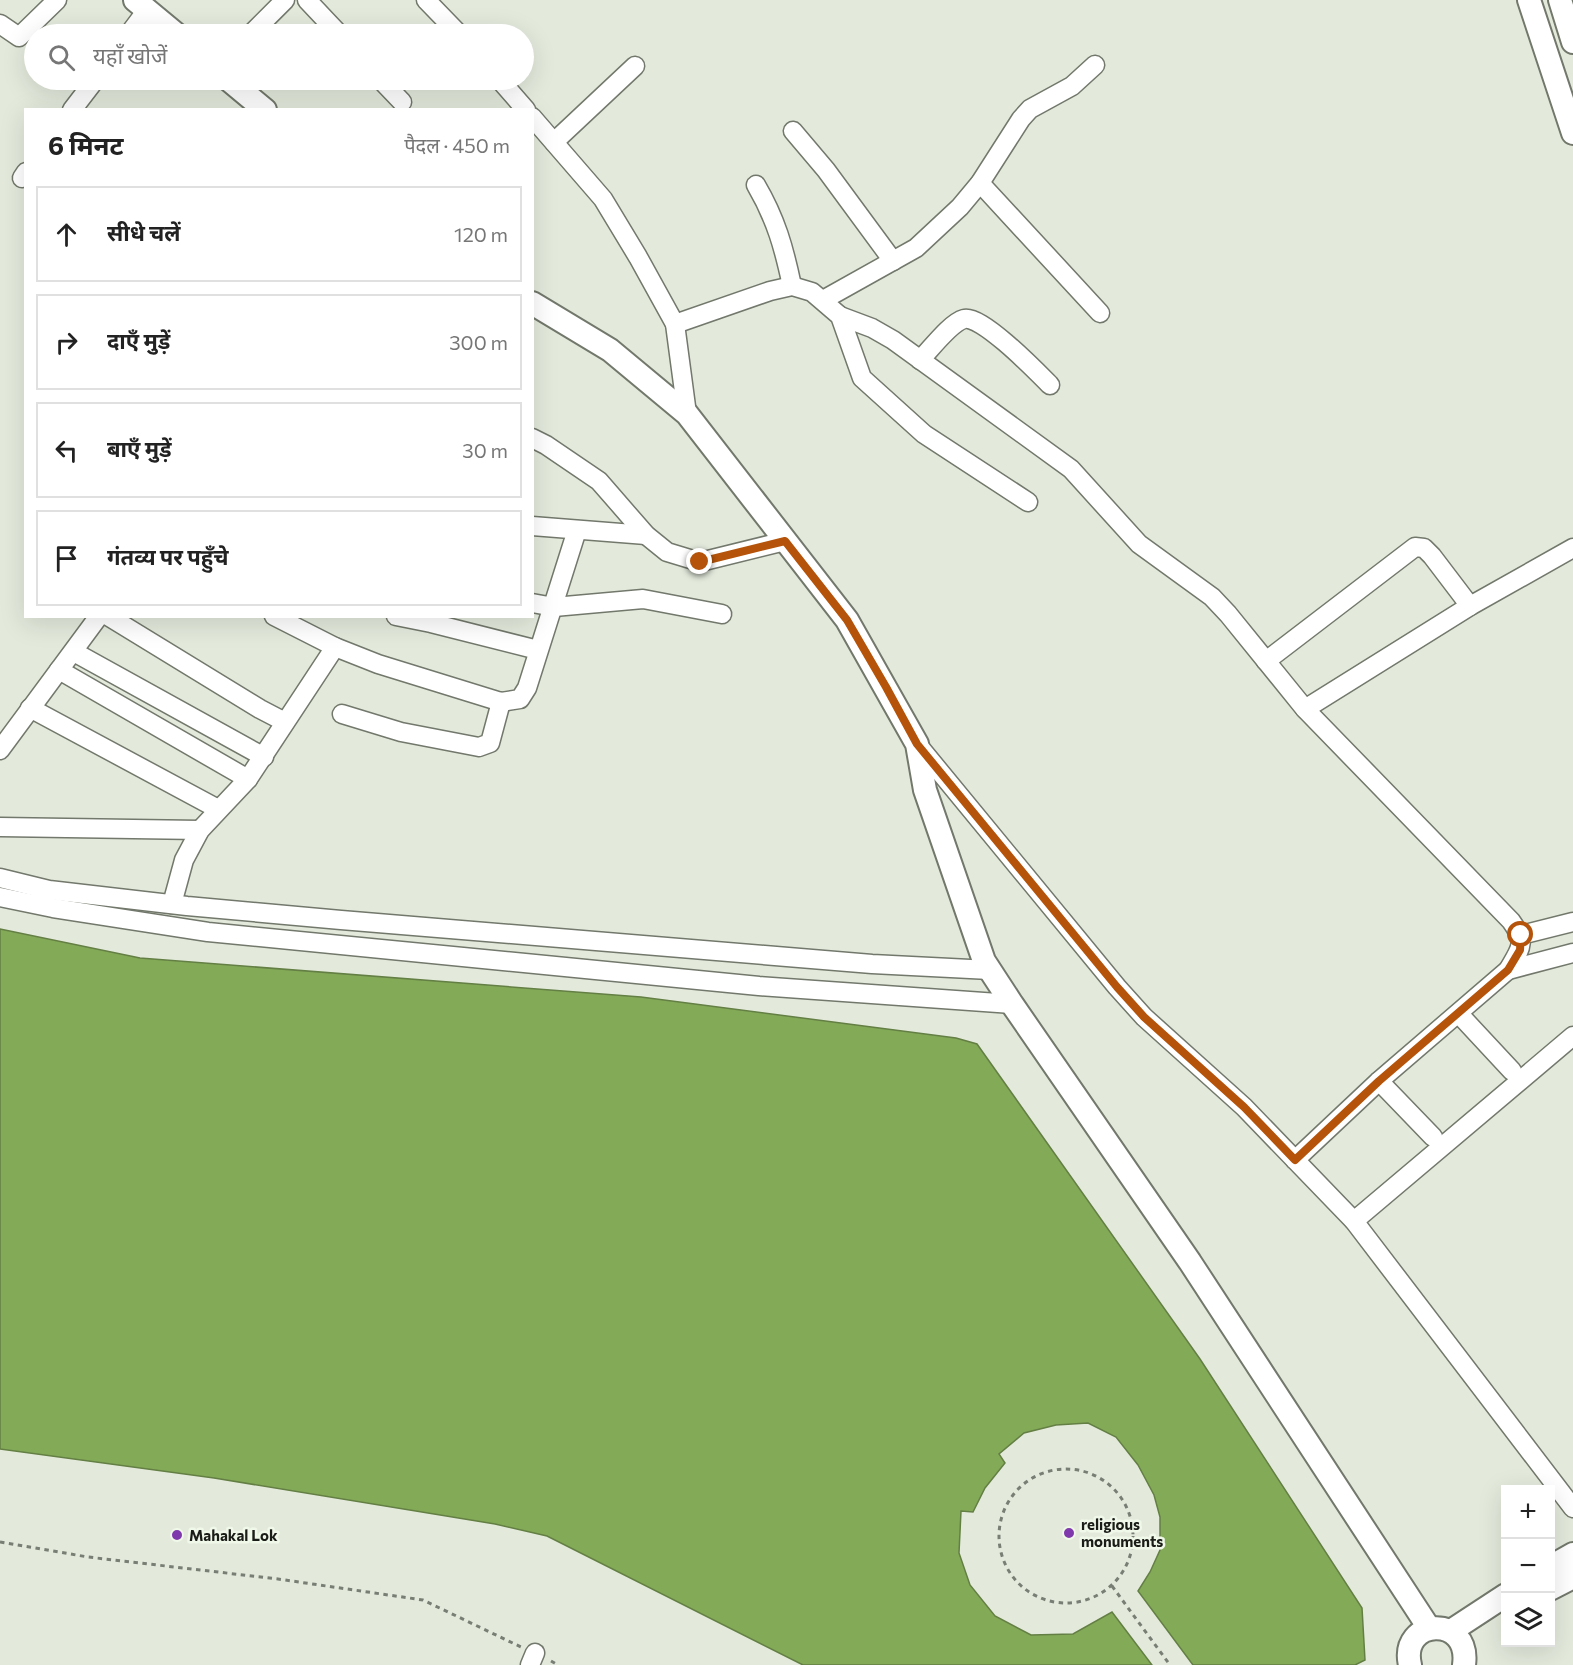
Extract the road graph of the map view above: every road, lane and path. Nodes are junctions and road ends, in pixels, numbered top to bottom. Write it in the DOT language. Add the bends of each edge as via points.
graph roads {
  1 [pos="57,0"];
  2 [pos="285,0"];
  3 [pos="307,0"];
  4 [pos="426,0"];
  5 [pos="1529,0"];
  6 [pos="1560,0"];
  7 [pos="141,5"];
  8 [pos="0,24"];
  9 [pos="32,24"];
  10 [pos="133,24"];
  11 [pos="164,24"];
  12 [pos="261,24"];
  13 [pos="330,24"];
  14 [pos="449,24"];
  15 [pos="24,32"];
  16 [pos="1573,42"];
  17 [pos="1095,65"];
  18 [pos="635,66"];
  19 [pos="89,90"];
  20 [pos="241,90"];
  21 [pos="391,90"];
  22 [pos="508,90"];
  23 [pos="402,102"];
  24 [pos="77,108"];
  25 [pos="263,108"];
  26 [pos="523,108"];
  27 [pos="534,120"];
  28 [pos="793,131"];
  29 [pos="1573,133"];
  30 [pos="554,142"];
  31 [pos="981,183"];
  32 [pos="756,186"];
  33 [pos="893,261"];
  34 [pos="792,286"];
  35 [pos="823,300"];
  36 [pos="534,304"];
  37 [pos="1100,312"];
  38 [pos="840,316"];
  39 [pos="675,324"];
  40 [pos="920,360"];
  41 [pos="1050,385"];
  42 [pos="687,414"];
  43 [pos="534,439"];
  44 [pos="1028,502"];
  45 [pos="534,526"];
  46 [pos="578,530"];
  47 [pos="646,535"];
  48 [pos="785,541"];
  49 [pos="1573,548"];
  50 [pos="534,603"];
  51 [pos="1470,606"];
  52 [pos="554,607"];
  53 [pos="722,614"];
  54 [pos="98,618"];
  55 [pos="111,618"];
  56 [pos="278,618"];
  57 [pos="406,618"];
  58 [pos="335,647"];
  59 [pos="538,650"];
  60 [pos="74,652"];
  61 [pos="1266,661"];
  62 [pos="59,670"];
  63 [pos="501,702"];
  64 [pos="30,708"];
  65 [pos="1305,709"];
  66 [pos="342,714"];
  67 [pos="285,722"];
  68 [pos="917,744"];
  69 [pos="0,750"];
  70 [pos="264,757"];
  71 [pos="248,779"];
  72 [pos="218,809"];
  73 [pos="0,827"];
  74 [pos="200,830"];
  75 [pos="0,878"];
  76 [pos="0,897"];
  77 [pos="172,904"];
  78 [pos="1573,922"];
  79 [pos="388,924"];
  80 [pos="1521,935"];
  81 [pos="384,949"];
  82 [pos="1573,953"];
  83 [pos="990,970"];
  84 [pos="1508,970"];
  85 [pos="1012,1004"];
  86 [pos="1459,1014"];
  87 [pos="1573,1036"];
  88 [pos="1512,1071"];
  89 [pos="1379,1081"];
  90 [pos="1433,1137"];
  91 [pos="1295,1160"];
  92 [pos="1354,1221"];
  93 [pos="1573,1508"];
  94 [pos="0,1542"];
  95 [pos="1573,1554"];
  96 [pos="1555,1565"];
  97 [pos="1573,1577"];
  98 [pos="1112,1586"];
  99 [pos="1555,1587"];
  100 [pos="1501,1598"];
  101 [pos="1501,1616"];
  102 [pos="1446,1633"];
  103 [pos="532,1659"];
  104 [pos="558,1665"];
  105 [pos="1170,1665"];
  106 [pos="1410,1665"];
  107 [pos="1464,1665"];
  1 -- 9 [label="street"];
  2 -- 12 [label="street"];
  3 -- 13 [label="street"];
  4 -- 14 [label="street"];
  5 -- 29 [label="street"];
  6 -- 16 [label="street"];
  7 -- 10 [label="street"];
  7 -- 11 [label="street"];
  8 -- 15 [label="street" via="19,37"];
  17 -- 31 [label="street" via="1072,86 1030,109"];
  18 -- 30 [label="street"];
  19 -- 24 [label="street"];
  20 -- 25 [label="street"];
  21 -- 23 [label="street"];
  22 -- 26 [label="street"];
  27 -- 30 [label="street"];
  28 -- 33 [label="street"];
  30 -- 39 [label="street" via="603,200"];
  31 -- 33 [label="street" via="916,248"];
  31 -- 37 [label="street"];
  32 -- 34 [label="street" via="782,240"];
  33 -- 35 [label="street"];
  34 -- 35 [label="street"];
  34 -- 39 [label="street"];
  35 -- 38 [label="street"];
  36 -- 42 [label="street" via="610,350"];
  38 -- 40 [label="street" via="872,328"];
  38 -- 44 [label="street" via="862,378 924,434"];
  39 -- 42 [label="street"];
  40 -- 41 [label="street" via="952,326 964,318 972,319 987,327"];
  40 -- 61 [label="street" via="1071,469 1139,544 1212,597"];
  42 -- 48 [label="street"];
  43 -- 47 [label="street" via="599,481"];
  45 -- 46 [label="street"];
  46 -- 47 [label="street"];
  46 -- 52 [label="street"];
  47 -- 48 [label="street" via="667,552 700,562"];
  48 -- 68 [label="street" via="847,620"];
  49 -- 51 [label="street"];
  50 -- 52 [label="street"];
  51 -- 61 [label="street" via="1432,556 1424,548 1415,547"];
  51 -- 65 [label="street"];
  52 -- 53 [label="street" via="643,598"];
  52 -- 59 [label="street"];
  54 -- 60 [label="street"];
  55 -- 67 [label="street"];
  56 -- 58 [label="street"];
  57 -- 59 [label="street"];
  58 -- 63 [label="street"];
  58 -- 67 [label="street"];
  59 -- 63 [label="street" via="520,699"];
  60 -- 62 [label="street"];
  60 -- 70 [label="street"];
  61 -- 65 [label="street"];
  62 -- 64 [label="street"];
  62 -- 71 [label="street"];
  63 -- 66 [label="street" via="490,743 478,747 401,732"];
  64 -- 69 [label="street"];
  64 -- 72 [label="street"];
  65 -- 80 [label="street"];
  67 -- 70 [label="street"];
  68 -- 83 [label="street" via="926,790"];
  68 -- 91 [label="street" via="1144,1017 1244,1107"];
  70 -- 71 [label="street"];
  71 -- 72 [label="street"];
  72 -- 74 [label="street"];
  73 -- 74 [label="street"];
  74 -- 77 [label="street" via="184,860"];
  75 -- 77 [label="street" via="49,890"];
  76 -- 81 [label="street" via="208,932"];
  77 -- 79 [label="street"];
  78 -- 80 [label="street"];
  79 -- 81 [label="street"];
  79 -- 83 [label="street"];
  80 -- 84 [label="street" via="1520,950"];
  81 -- 85 [label="street" via="759,986"];
  82 -- 84 [label="street"];
  83 -- 85 [label="street"];
  84 -- 86 [label="street"];
  85 -- 102 [label="street"];
  86 -- 88 [label="street"];
  86 -- 89 [label="street"];
  87 -- 92 [label="street"];
  89 -- 90 [label="street"];
  89 -- 91 [label="street"];
  91 -- 92 [label="street"];
  92 -- 93 [label="street"];
  94 -- 103 [label="path" via="423,1600"];
  95 -- 96 [label="street"];
  97 -- 99 [label="street"];
  98 -- 98 [label="path" via="1126,1568 1133,1545 1132,1522 1117,1491 1098,1477 1076,1469 1052,1470 1030,1479 1006,1506 999,1529 1001,1552 1016,1581 1034,1596 1056,1603 1080,1602"];
  98 -- 105 [label="path"];
  100 -- 102 [label="street"];
  101 -- 102 [label="street"];
  102 -- 106 [label="street" via="1415,1638 1410,1647"];
  102 -- 107 [label="street" via="1466,1654"];
  103 -- 104 [label="path"];
}
